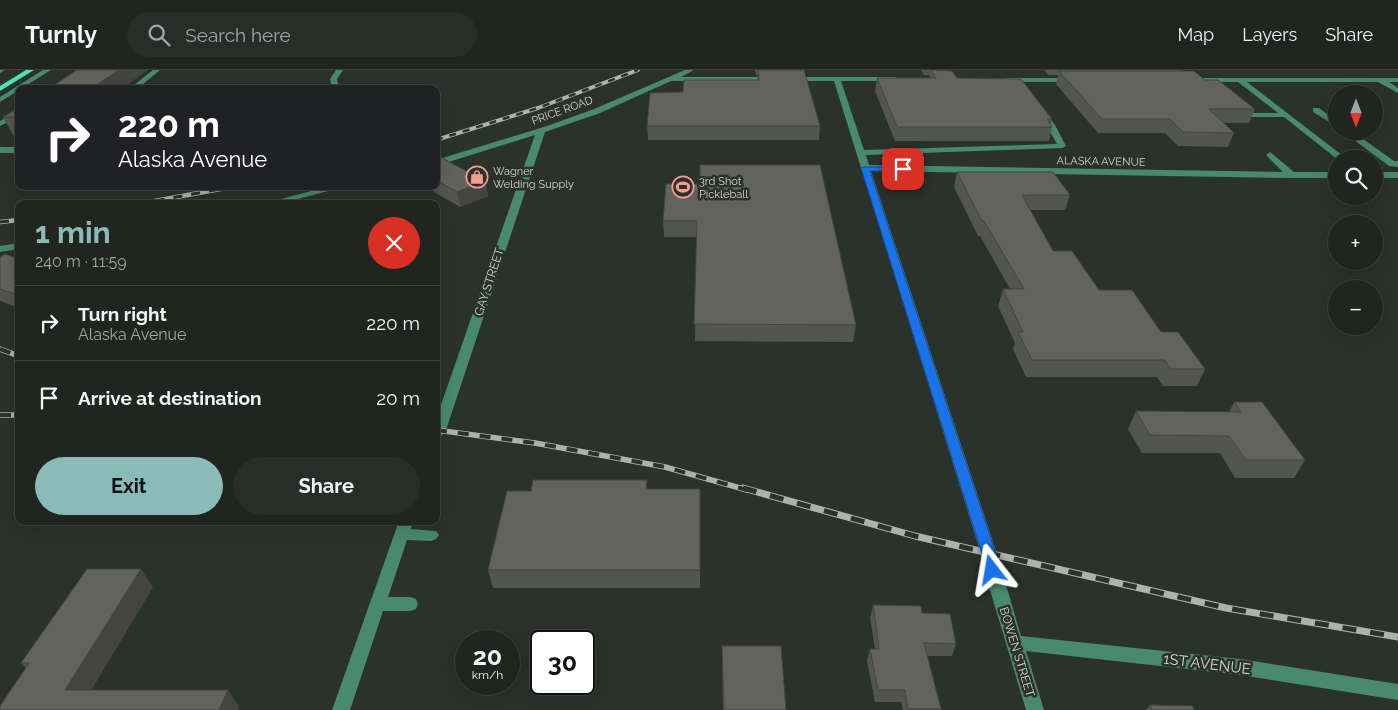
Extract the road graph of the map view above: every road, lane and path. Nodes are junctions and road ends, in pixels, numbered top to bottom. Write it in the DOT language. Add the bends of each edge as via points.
graph roads {
  1 [pos="31,70"];
  2 [pos="48,70"];
  3 [pos="158,70"];
  4 [pos="340,70"];
  5 [pos="691,70"];
  6 [pos="870,70"];
  7 [pos="1007,70"];
  8 [pos="1056,70"];
  9 [pos="671,79"];
  10 [pos="837,79"];
  11 [pos="854,79"];
  12 [pos="902,80"];
  13 [pos="996,80"];
  14 [pos="1015,80"];
  15 [pos="1064,80"];
  16 [pos="1082,80"];
  17 [pos="1178,80"];
  18 [pos="1197,80"];
  19 [pos="1240,80"];
  20 [pos="1380,80"];
  21 [pos="1398,80"];
  22 [pos="24,85"];
  23 [pos="137,85"];
  24 [pos="333,85"];
  25 [pos="1205,85"];
  26 [pos="0,89"];
  27 [pos="15,91"];
  28 [pos="1398,91"];
  29 [pos="1024,92"];
  30 [pos="0,100"];
  31 [pos="1033,103"];
  32 [pos="1316,110"];
  33 [pos="15,115"];
  34 [pos="1252,115"];
  35 [pos="1285,115"];
  36 [pos="1328,118"];
  37 [pos="0,124"];
  38 [pos="541,131"];
  39 [pos="1359,140"];
  40 [pos="0,150"];
  41 [pos="15,150"];
  42 [pos="1331,150"];
  43 [pos="860,152"];
  44 [pos="1270,155"];
  45 [pos="440,162"];
  46 [pos="1398,164"];
  47 [pos="865,168"];
  48 [pos="1292,175"];
  49 [pos="1328,175"];
  50 [pos="1383,176"];
  51 [pos="1398,176"];
  52 [pos="326,190"];
  53 [pos="283,200"];
  54 [pos="15,246"];
  55 [pos="0,248"];
  56 [pos="440,430"];
  57 [pos="403,528"];
  58 [pos="431,534"];
  59 [pos="377,604"];
  60 [pos="410,604"];
  61 [pos="1015,642"];
  62 [pos="1398,692"];
  63 [pos="341,710"];
  64 [pos="1035,710"];
  1 -- 26 [label="main road"];
  2 -- 22 [label="street"];
  3 -- 23 [label="street"];
  4 -- 24 [label="street" via="332,78"];
  5 -- 9 [label="street, PRICE ROAD"];
  6 -- 11 [label="street"];
  7 -- 14 [label="street"];
  8 -- 15 [label="street"];
  9 -- 10 [label="street"];
  9 -- 38 [label="street, PRICE ROAD"];
  10 -- 11 [label="street"];
  10 -- 43 [label="street, BOWEN STREET"];
  11 -- 12 [label="street"];
  13 -- 14 [label="street"];
  14 -- 15 [label="street"];
  14 -- 29 [label="street"];
  15 -- 16 [label="street"];
  17 -- 18 [label="street"];
  18 -- 19 [label="street"];
  18 -- 25 [label="street"];
  19 -- 20 [label="street"];
  19 -- 35 [label="street"];
  20 -- 21 [label="street"];
  20 -- 28 [label="street"];
  27 -- 30 [label="street"];
  31 -- 43 [label="street" via="1051,125 1062,146"];
  32 -- 36 [label="street"];
  33 -- 37 [label="street"];
  34 -- 35 [label="street"];
  35 -- 42 [label="street"];
  38 -- 45 [label="street, PRICE ROAD"];
  38 -- 56 [label="street, GAY STREET"];
  39 -- 46 [label="street" via="1392,164"];
  40 -- 41 [label="street"];
  43 -- 47 [label="street, BOWEN STREET"];
  44 -- 48 [label="street"];
  47 -- 48 [label="street, ALASKA AVENUE"];
  47 -- 61 [label="street, BOWEN STREET"];
  48 -- 49 [label="street, ALASKA AVENUE"];
  50 -- 51 [label="street"];
  52 -- 53 [label="street"];
  54 -- 55 [label="street"];
  57 -- 58 [label="street"];
  57 -- 59 [label="street"];
  59 -- 60 [label="street"];
  59 -- 63 [label="street"];
  61 -- 62 [label="street, 1ST AVENUE" via="1240,667"];
  61 -- 64 [label="street, BOWEN STREET"];
}
